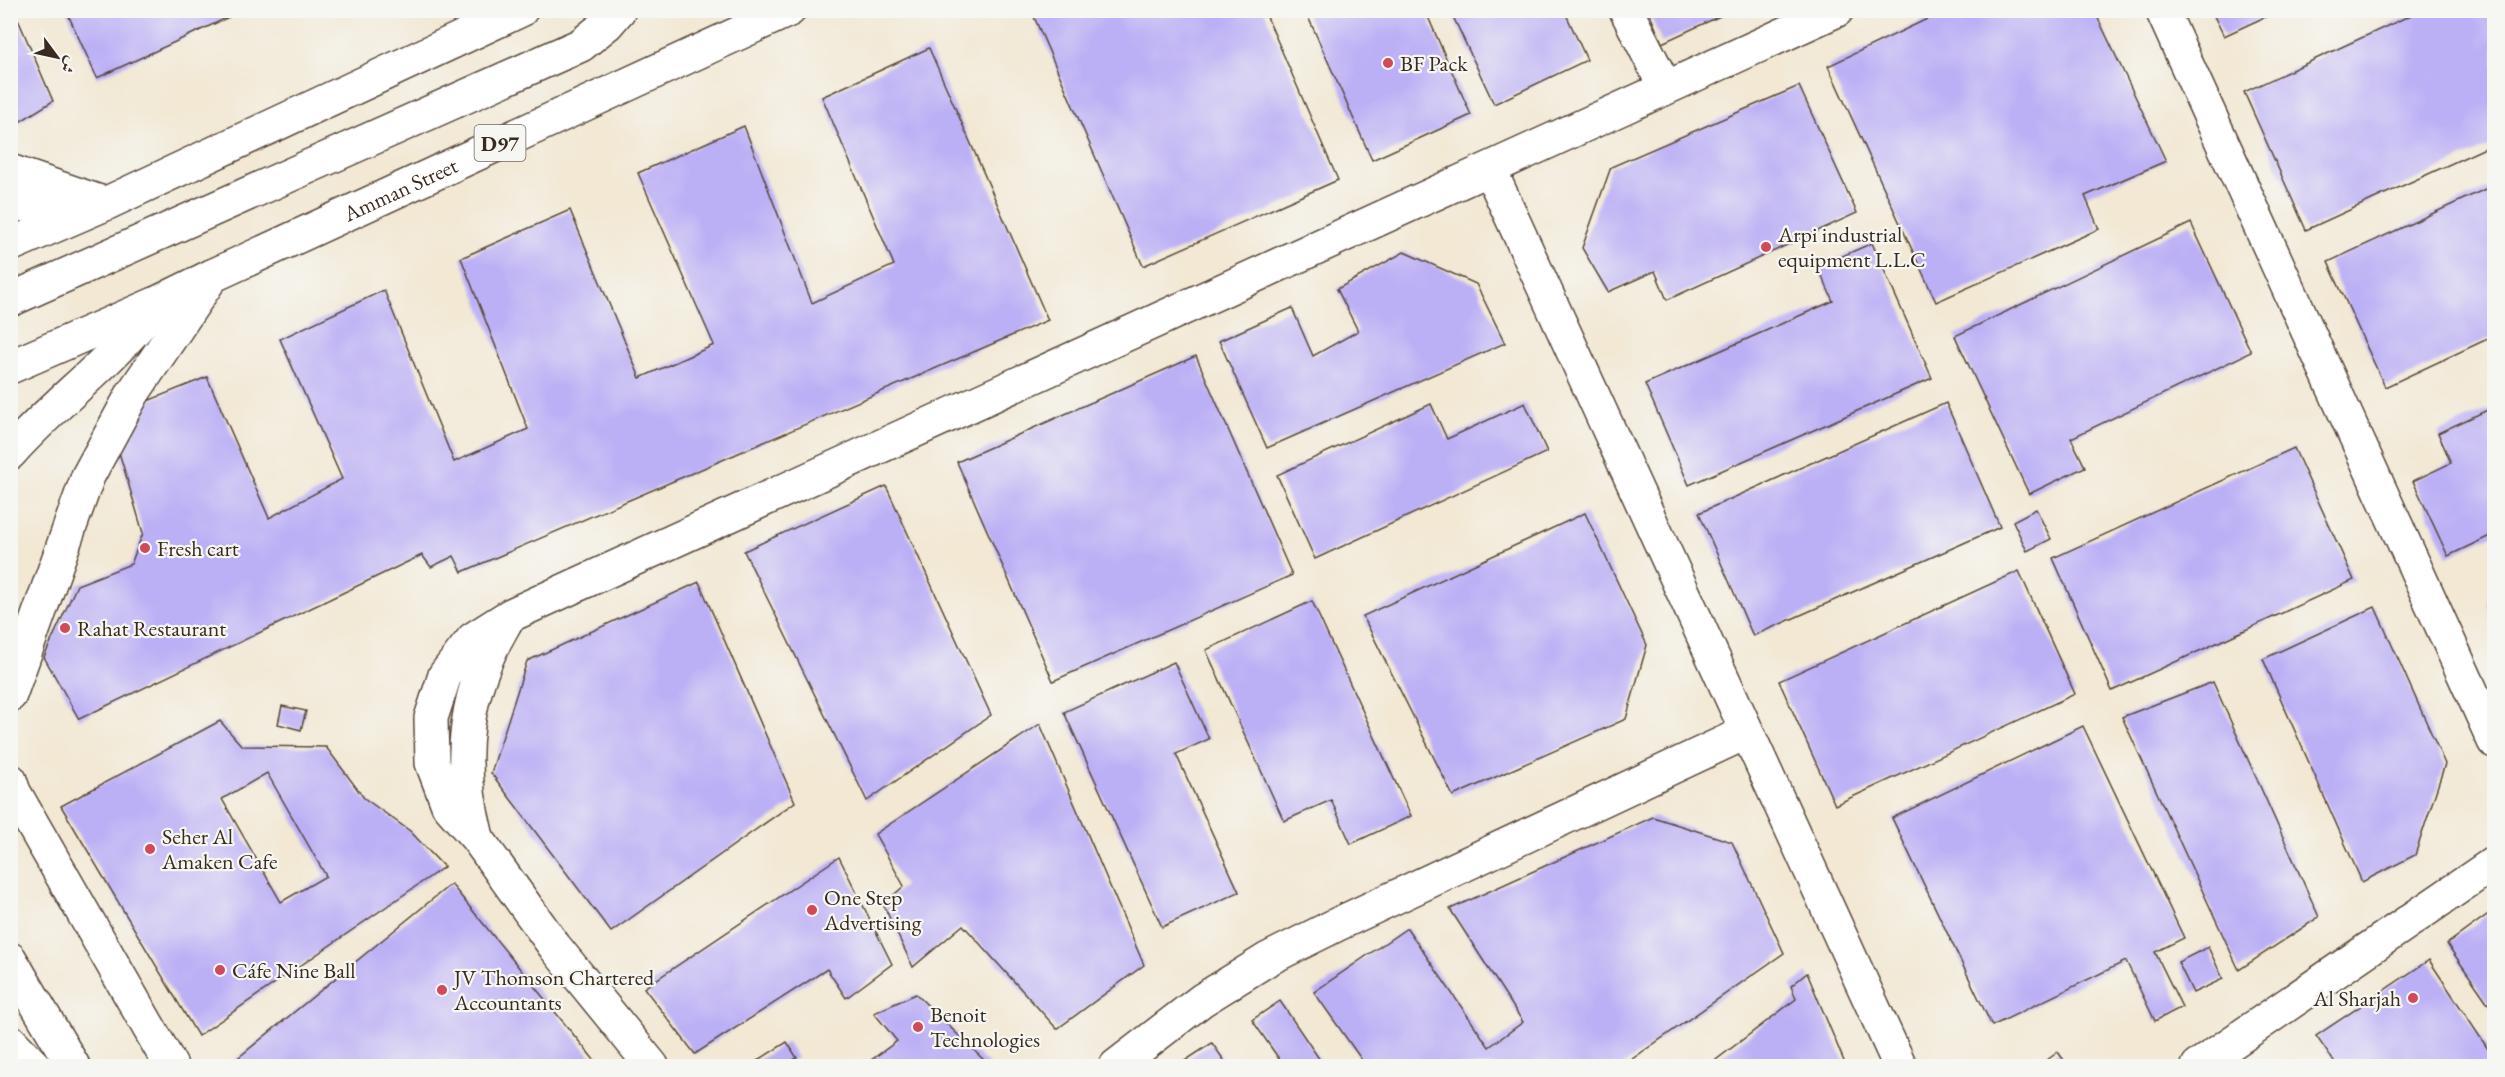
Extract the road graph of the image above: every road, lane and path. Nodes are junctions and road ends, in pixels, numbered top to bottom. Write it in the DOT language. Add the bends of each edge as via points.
graph roads {
  1 [pos="521,10"];
  2 [pos="619,10"];
  3 [pos="789,10"];
  4 [pos="1626,10"];
  5 [pos="1837,10"];
  6 [pos="2162,10"];
  7 [pos="1665,87"];
  8 [pos="1490,170"];
  9 [pos="10,171"];
  10 [pos="105,204"];
  11 [pos="10,205"];
  12 [pos="10,245"];
  13 [pos="212,276"];
  14 [pos="10,300"];
  15 [pos="155,304"];
  16 [pos="10,367"];
  17 [pos="10,453"];
  18 [pos="10,695"];
  19 [pos="1747,732"];
  20 [pos="2494,741"];
  21 [pos="10,780"];
  22 [pos="2494,863"];
  23 [pos="10,958"];
  24 [pos="10,1041"];
  25 [pos="34,1066"];
  26 [pos="73,1066"];
  27 [pos="171,1066"];
  28 [pos="652,1066"];
  29 [pos="1116,1066"];
  30 [pos="1900,1066"];
  31 [pos="2198,1066"];
  1 -- 10 [label="street"];
  2 -- 14 [label="street" via="581,45"];
  3 -- 13 [label="street, Amman Street / D97"];
  4 -- 7 [label="street"];
  5 -- 7 [label="street"];
  6 -- 20 [label="street"];
  7 -- 8 [label="street"];
  8 -- 19 [label="street"];
  8 -- 28 [label="street" via="511,615 490,649 467,723 464,762 477,838 555,947"];
  9 -- 10 [label="street"];
  10 -- 11 [label="street"];
  10 -- 12 [label="street"];
  13 -- 15 [label="street, Amman Street / D97"];
  13 -- 18 [label="street" via="133,393 87,476"];
  15 -- 16 [label="street, Amman Street / D97"];
  15 -- 17 [label="street" via="120,348"];
  19 -- 29 [label="street" via="1269,959 1202,1000"];
  19 -- 30 [label="street"];
  21 -- 27 [label="street"];
  22 -- 31 [label="street"];
  23 -- 26 [label="street"];
  24 -- 25 [label="street"];
}
